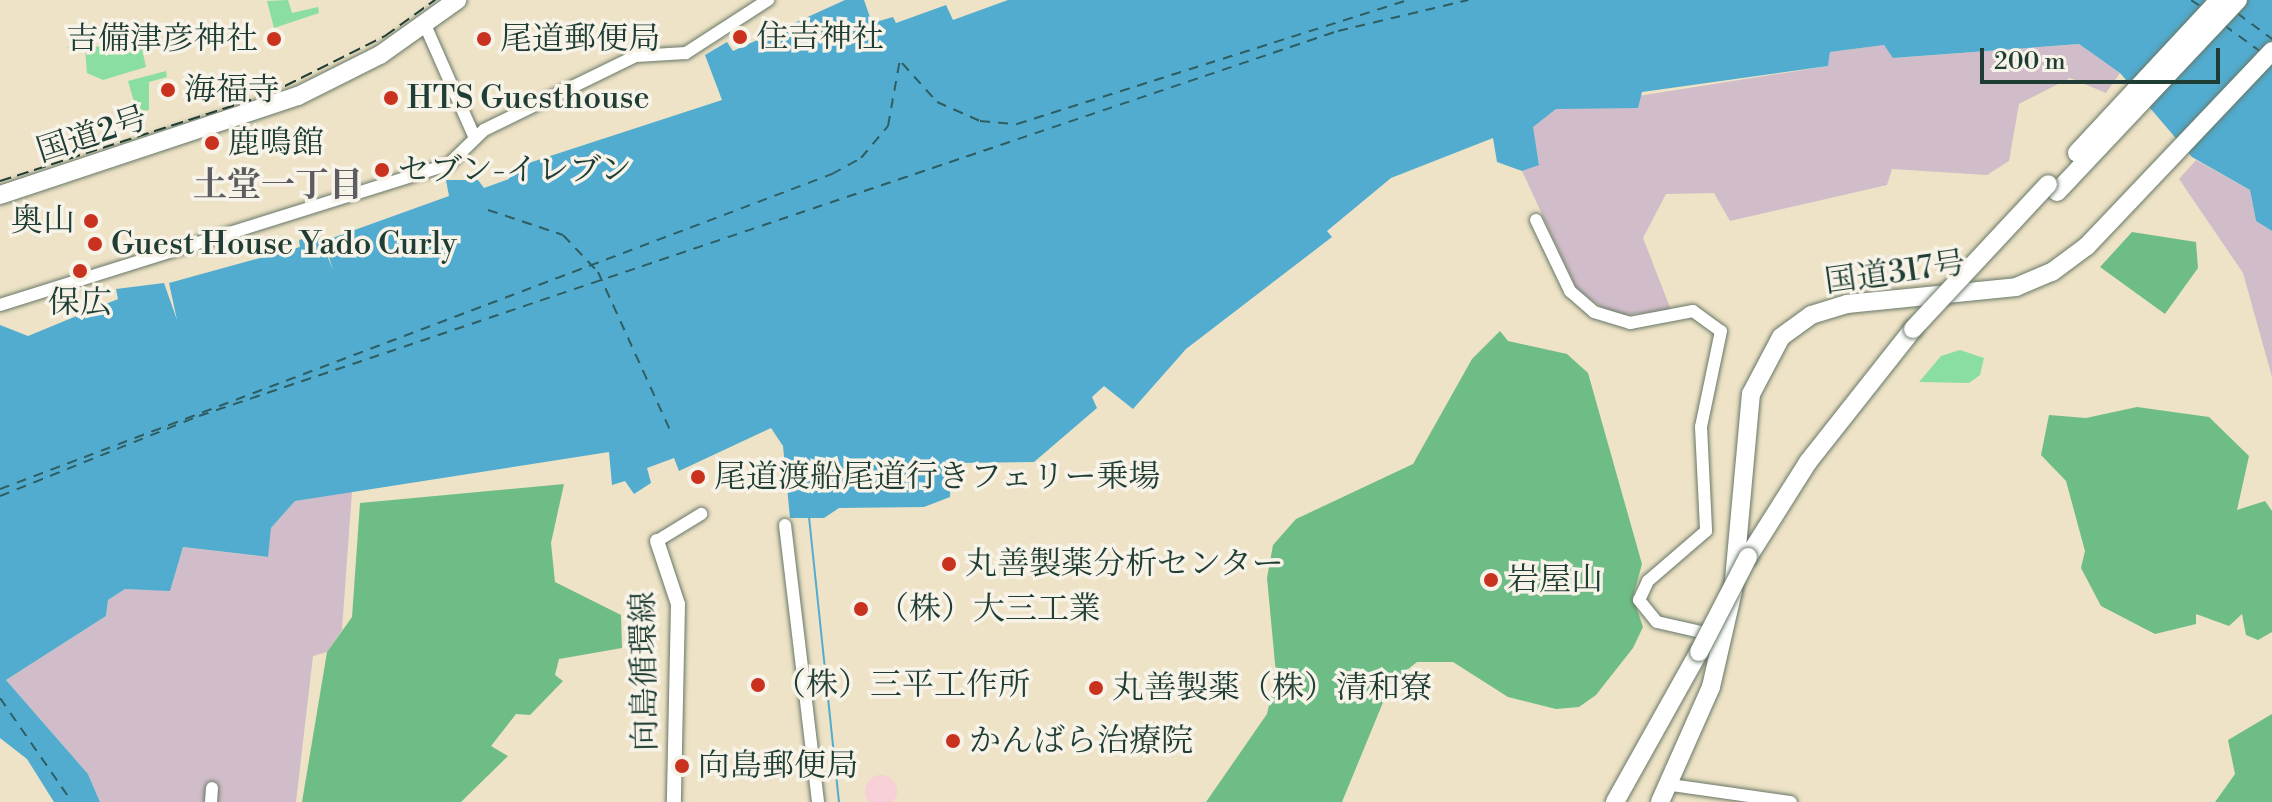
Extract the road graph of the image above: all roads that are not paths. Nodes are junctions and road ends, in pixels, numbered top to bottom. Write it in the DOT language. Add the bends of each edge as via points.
graph roads {
  1 [pos="457,0"];
  2 [pos="768,0"];
  3 [pos="2219,0"];
  4 [pos="2238,0"];
  5 [pos="425,25"];
  6 [pos="2272,51"];
  7 [pos="474,136"];
  8 [pos="0,195"];
  9 [pos="1536,220"];
  10 [pos="0,305"];
  11 [pos="1918,332"];
  12 [pos="701,514"];
  13 [pos="785,525"];
  14 [pos="657,541"];
  15 [pos="1723,639"];
  16 [pos="1671,785"];
  17 [pos="212,788"];
  18 [pos="211,802"];
  19 [pos="674,802"];
  20 [pos="818,802"];
  21 [pos="1615,802"];
  22 [pos="1660,802"];
  23 [pos="1791,802"];
  1 -- 5 [label="highway, 国道2号"];
  2 -- 7 [label="street" via="686,53 636,56"];
  3 -- 11 [label="highway, bridge"];
  4 -- 11 [label="highway"];
  5 -- 7 [label="street"];
  5 -- 8 [label="highway, 国道2号" via="298,96"];
  6 -- 15 [label="highway, 国道317号" via="2063,266 2016,287 1847,304 1811,315 1781,337 1751,394"];
  7 -- 10 [label="street" via="448,165"];
  9 -- 15 [label="street" via="1570,291 1594,312 1630,323 1693,311 1721,331 1701,427 1706,531 1648,581 1639,600 1657,622"];
  11 -- 21 [label="highway, bridge" via="1823,443 1748,557"];
  12 -- 14 [label="street"];
  13 -- 20 [label="street"];
  14 -- 19 [label="main road, 向島循環線" via="678,604"];
  15 -- 16 [label="highway, 国道317号" via="1700,720"];
  16 -- 22 [label="highway, 国道317号"];
  16 -- 23 [label="street"];
  17 -- 18 [label="street"];
}
